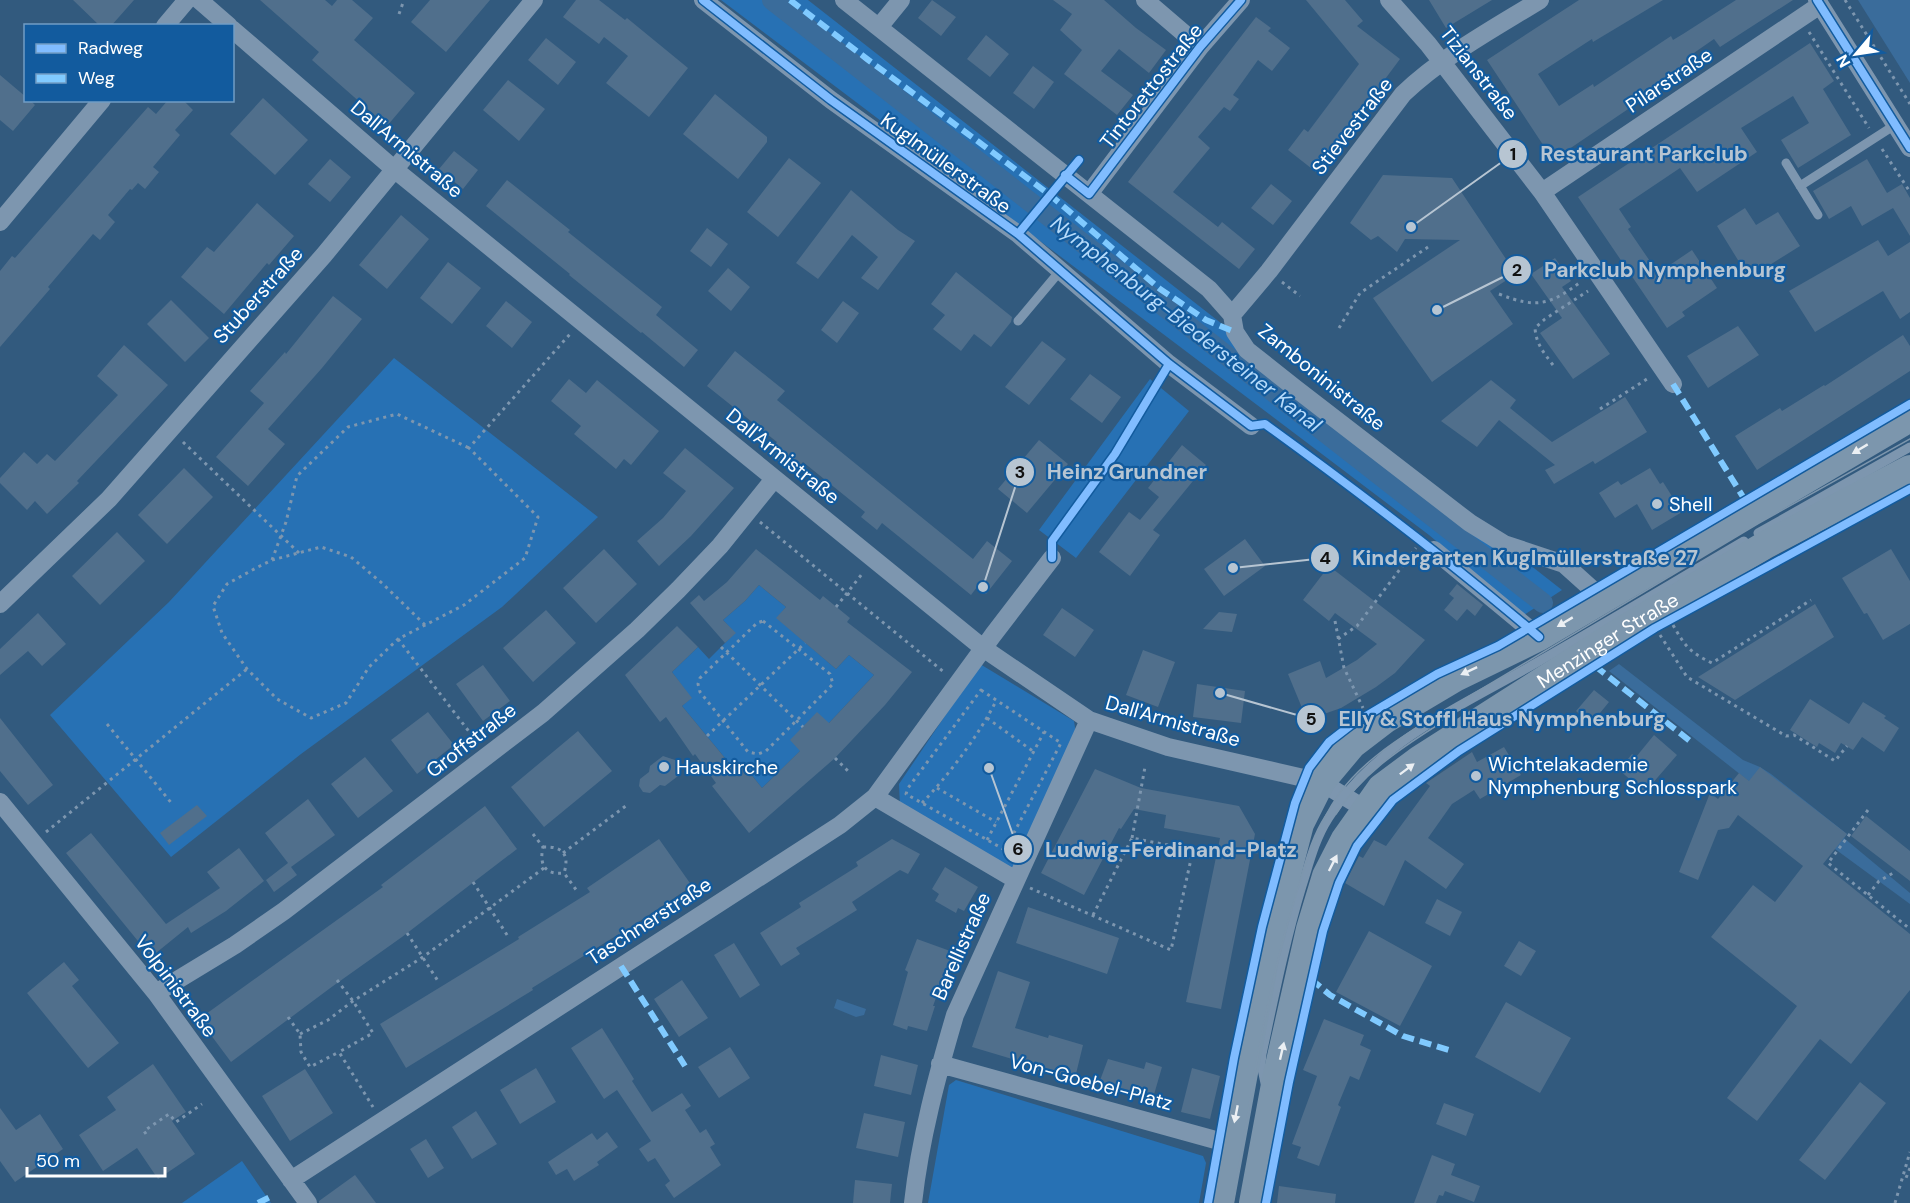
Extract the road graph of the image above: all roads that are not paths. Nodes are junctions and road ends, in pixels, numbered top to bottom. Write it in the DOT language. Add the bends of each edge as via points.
graph roads {
  1 [pos="187,0"];
  2 [pos="199,0"];
  3 [pos="534,0"];
  4 [pos="703,0"];
  5 [pos="843,0"];
  6 [pos="901,0"];
  7 [pos="1145,0"];
  8 [pos="1241,0"];
  9 [pos="1389,0"];
  10 [pos="1540,0"];
  11 [pos="1819,2"];
  12 [pos="167,24"];
  13 [pos="227,24"];
  14 [pos="879,27"];
  15 [pos="234,31"];
  16 [pos="1200,47"];
  17 [pos="1442,62"];
  18 [pos="100,102"];
  19 [pos="1895,125"];
  20 [pos="1910,148"];
  21 [pos="1786,163"];
  22 [pos="394,169"];
  23 [pos="1800,186"];
  24 [pos="1542,192"];
  25 [pos="1089,194"];
  26 [pos="1818,215"];
  27 [pos="0,222"];
  28 [pos="1060,271"];
  29 [pos="1232,315"];
  30 [pos="1018,321"];
  31 [pos="1673,384"];
  32 [pos="1910,418"];
  33 [pos="1251,426"];
  34 [pos="1910,447"];
  35 [pos="1910,469"];
  36 [pos="774,479"];
  37 [pos="1428,545"];
  38 [pos="1052,558"];
  39 [pos="1601,601"];
  40 [pos="0,604"];
  41 [pos="1530,642"];
  42 [pos="983,648"];
  43 [pos="1502,681"];
  44 [pos="1089,720"];
  45 [pos="1343,796"];
  46 [pos="875,797"];
  47 [pos="0,802"];
  48 [pos="1016,880"];
  49 [pos="1273,964"];
  50 [pos="156,993"];
  51 [pos="940,1064"];
  52 [pos="1270,1108"];
  53 [pos="1230,1144"];
  54 [pos="291,1180"];
  55 [pos="308,1203"];
  56 [pos="913,1203"];
  57 [pos="1220,1203"];
  58 [pos="1253,1203"];
  1 -- 12 [label="street"];
  2 -- 13 [label="street"];
  3 -- 22 [label="street, Stuberstraße"];
  4 -- 28 [label="street, Kuglmüllerstraße" via="831,100 1018,234"];
  5 -- 14 [label="street, Zamboninistraße"];
  6 -- 14 [label="street"];
  7 -- 16 [label="street"];
  8 -- 16 [label="street, Tintorettostraße"];
  9 -- 17 [label="street, Tizianstraße"];
  10 -- 17 [label="street, Stievestraße"];
  11 -- 19 [label="street"];
  11 -- 24 [label="street, Pilarstraße" via="1801,18"];
  14 -- 25 [label="street, Zamboninistraße"];
  15 -- 22 [label="street, Dall'Armistraße"];
  16 -- 25 [label="street, Tintorettostraße"];
  17 -- 24 [label="street, Tizianstraße"];
  17 -- 29 [label="street, Stievestraße" via="1403,94"];
  18 -- 27 [label="street"];
  19 -- 20 [label="street"];
  19 -- 23 [label="lane"];
  21 -- 23 [label="lane"];
  22 -- 36 [label="street, Dall'Armistraße"];
  22 -- 40 [label="street, Stuberstraße" via="324,255 109,499"];
  23 -- 26 [label="lane"];
  24 -- 31 [label="street, Tizianstraße"];
  25 -- 29 [label="street, Zamboninistraße" via="1209,289"];
  28 -- 30 [label="lane"];
  28 -- 33 [label="street, Kuglmüllerstraße"];
  29 -- 39 [label="street, Zamboninistraße" via="1235,332 1247,350 1295,388 1470,523 1504,544 1564,564"];
  32 -- 39 [label="main road, Menzinger Straße, one-way"];
  34 -- 43 [label="lane"];
  45 -- 35 [label="main road, Menzinger Straße, one-way" via="1381,788 1615,634 1767,544"];
  36 -- 42 [label="street, Dall'Armistraße"];
  36 -- 50 [label="street, Groffstraße" via="678,590 572,688 284,911"];
  37 -- 41 [label="street"];
  38 -- 42 [label="street, Taschnerstraße"];
  39 -- 41 [label="main road, Menzinger Straße, one-way"];
  41 -- 43 [label="lane"];
  41 -- 45 [label="main road, Menzinger Straße, one-way" via="1455,678 1386,719 1352,745"];
  42 -- 44 [label="street, Dall'Armistraße"];
  42 -- 46 [label="street, Taschnerstraße"];
  43 -- 45 [label="lane" via="1429,724 1380,759"];
  44 -- 45 [label="street, Dall'Armistraße" via="1168,747"];
  44 -- 48 [label="street, Barellistraße"];
  45 -- 49 [label="main road, Menzinger Straße" via="1300,824"];
  52 -- 45 [label="main road, Menzinger Straße, one-way" via="1310,929 1326,876 1345,839"];
  46 -- 48 [label="street"];
  46 -- 54 [label="street, Taschnerstraße" via="840,825"];
  47 -- 50 [label="street, Volpinistraße"];
  48 -- 51 [label="street, Barellistraße" via="955,1015"];
  49 -- 52 [label="lane" via="1261,1064"];
  49 -- 53 [label="main road, Menzinger Straße, one-way"];
  50 -- 54 [label="street, Volpinistraße"];
  51 -- 53 [label="street, Von-Goebel-Platz"];
  51 -- 56 [label="street, Barellistraße" via="916,1170"];
  52 -- 58 [label="main road, Menzinger Straße"];
  53 -- 57 [label="main road, Menzinger Straße"];
  54 -- 55 [label="street, Volpinistraße"];
}
